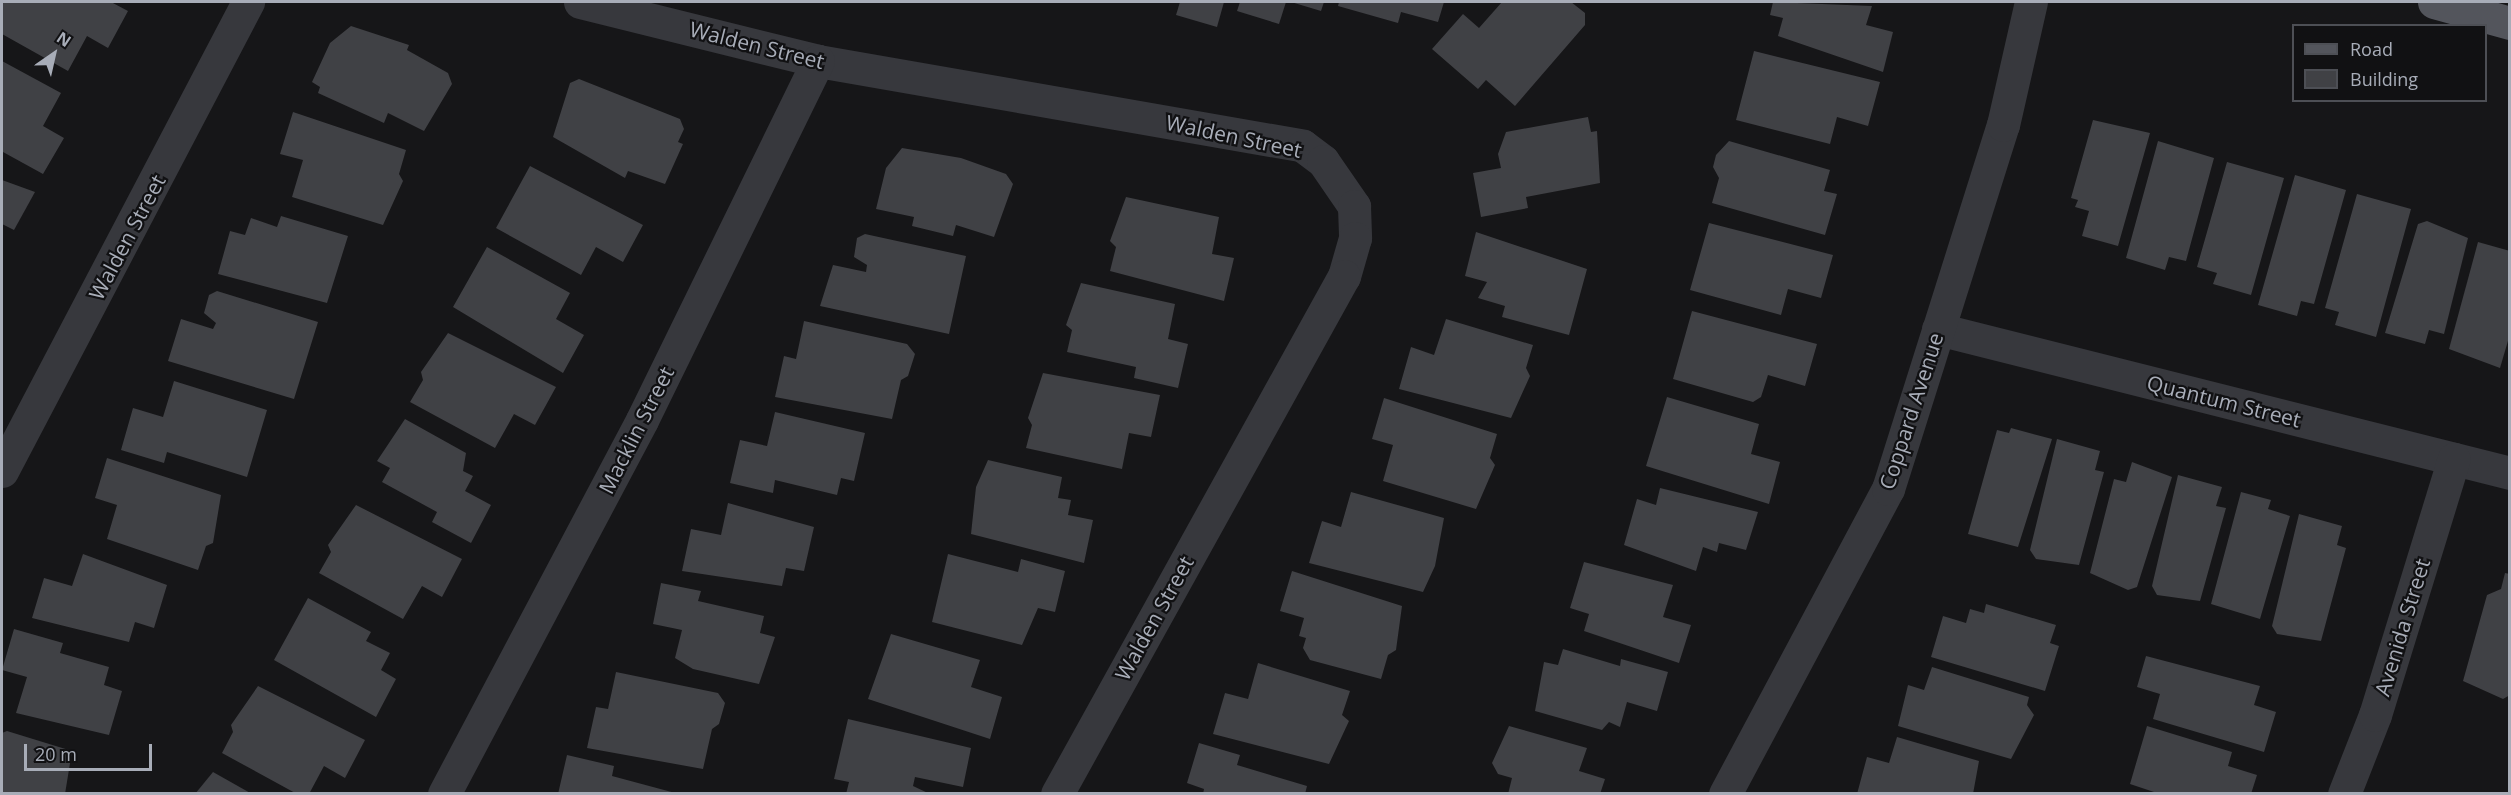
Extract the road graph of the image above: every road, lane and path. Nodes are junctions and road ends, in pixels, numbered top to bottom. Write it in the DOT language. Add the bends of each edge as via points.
graph roads {
  1 [pos="248,2"];
  2 [pos="580,2"];
  3 [pos="2031,2"];
  4 [pos="2434,2"];
  5 [pos="2510,23"];
  6 [pos="818,61"];
  7 [pos="1938,329"];
  8 [pos="2454,459"];
  9 [pos="2,471"];
  10 [pos="2510,473"];
  11 [pos="444,794"];
  12 [pos="1057,794"];
  13 [pos="1725,794"];
  14 [pos="2344,794"];
  1 -- 9 [label="street, Walden Street"];
  2 -- 6 [label="street, Walden Street"];
  3 -- 7 [label="street, Coppard Avenue" via="2003,125"];
  4 -- 5 [label="main road"];
  6 -- 11 [label="street, Macklin Street" via="642,420"];
  6 -- 12 [label="street, Walden Street" via="1303,146 1323,161 1354,206 1355,238 1344,276"];
  7 -- 8 [label="street, Quantum Street"];
  7 -- 13 [label="street, Coppard Avenue" via="1888,489"];
  8 -- 10 [label="street, Quantum Street"];
  8 -- 14 [label="street, Avenida Street" via="2375,715"];
}
